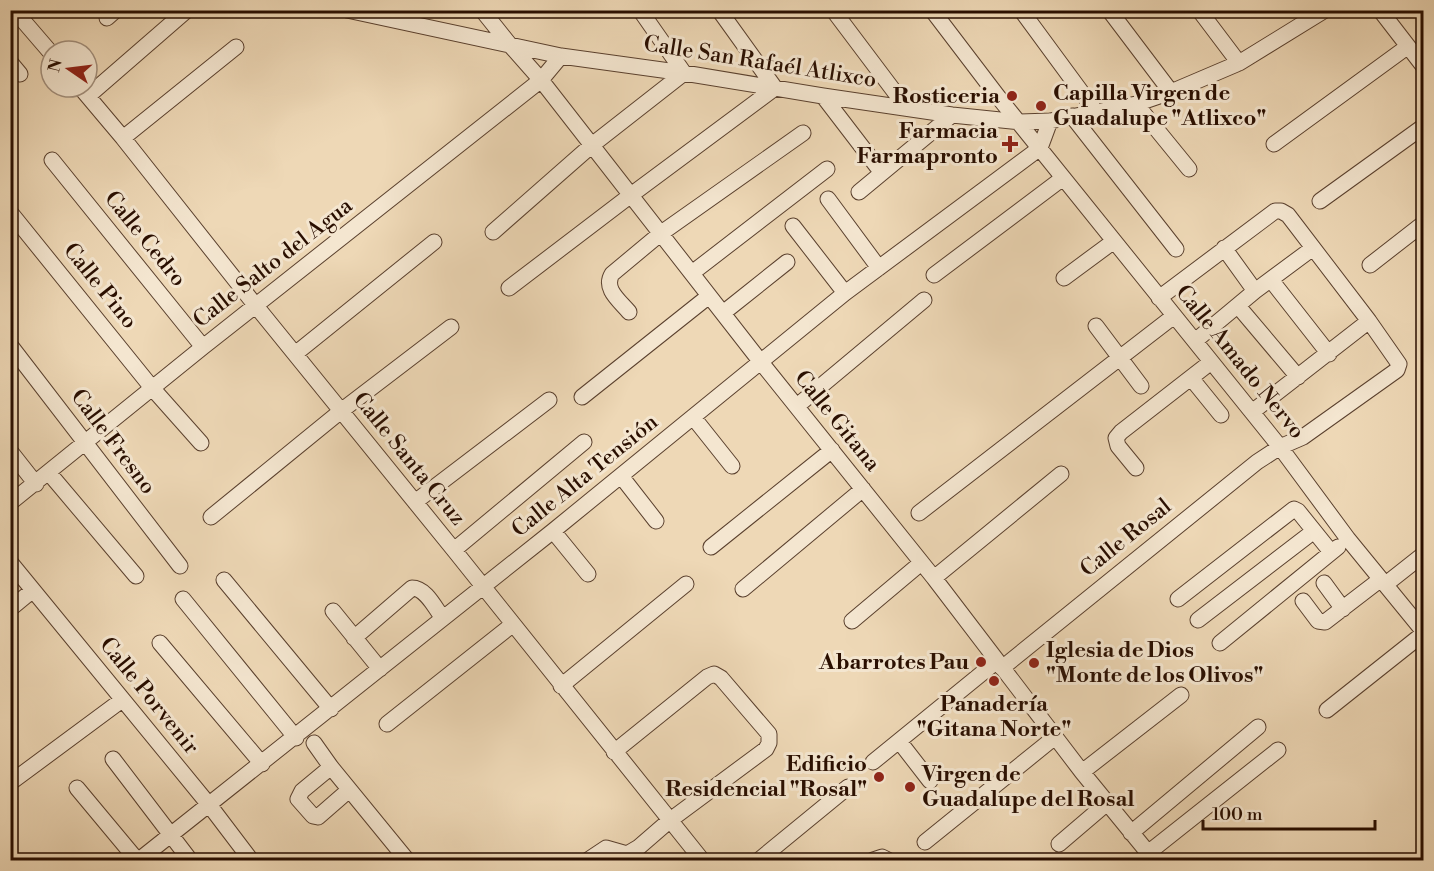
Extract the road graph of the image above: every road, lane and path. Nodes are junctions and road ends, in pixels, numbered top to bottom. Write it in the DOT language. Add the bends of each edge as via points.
graph roads {
  1 [pos="14,10"];
  2 [pos="187,10"];
  3 [pos="347,10"];
  4 [pos="482,10"];
  5 [pos="640,10"];
  6 [pos="719,10"];
  7 [pos="833,10"];
  8 [pos="932,10"];
  9 [pos="1022,10"];
  10 [pos="1109,10"];
  11 [pos="1199,10"];
  12 [pos="1325,10"];
  13 [pos="1380,10"];
  14 [pos="374,13"];
  15 [pos="1305,16"];
  16 [pos="39,39"];
  17 [pos="510,45"];
  18 [pos="236,47"];
  19 [pos="1407,47"];
  20 [pos="561,56"];
  21 [pos="1239,63"];
  22 [pos="1424,67"];
  23 [pos="684,73"];
  24 [pos="99,80"];
  25 [pos="541,80"];
  26 [pos="775,88"];
  27 [pos="1171,92"];
  28 [pos="823,96"];
  29 [pos="90,99"];
  30 [pos="1136,104"];
  31 [pos="906,107"];
  32 [pos="1096,112"];
  33 [pos="952,115"];
  34 [pos="1072,116"];
  35 [pos="1050,121"];
  36 [pos="1020,122"];
  37 [pos="1424,126"];
  38 [pos="803,133"];
  39 [pos="123,138"];
  40 [pos="1274,144"];
  41 [pos="592,146"];
  42 [pos="1040,148"];
  43 [pos="52,160"];
  44 [pos="827,169"];
  45 [pos="1189,169"];
  46 [pos="882,173"];
  47 [pos="1063,178"];
  48 [pos="859,192"];
  49 [pos="631,195"];
  50 [pos="828,199"];
  51 [pos="1320,201"];
  52 [pos="10,212"];
  53 [pos="1424,224"];
  54 [pos="793,226"];
  55 [pos="493,232"];
  56 [pos="660,234"];
  57 [pos="1114,241"];
  58 [pos="434,243"];
  59 [pos="1224,248"];
  60 [pos="1313,248"];
  61 [pos="1176,249"];
  62 [pos="787,262"];
  63 [pos="1370,265"];
  64 [pos="879,268"];
  65 [pos="692,273"];
  66 [pos="934,275"];
  67 [pos="1064,278"];
  68 [pos="1271,280"];
  69 [pos="509,288"];
  70 [pos="1255,291"];
  71 [pos="845,293"];
  72 [pos="709,296"];
  73 [pos="1159,298"];
  74 [pos="924,300"];
  75 [pos="256,306"];
  76 [pos="1238,306"];
  77 [pos="629,312"];
  78 [pos="723,313"];
  79 [pos="1173,316"];
  80 [pos="1369,321"];
  81 [pos="1096,326"];
  82 [pos="451,327"];
  83 [pos="1195,341"];
  84 [pos="10,345"];
  85 [pos="203,347"];
  86 [pos="295,354"];
  87 [pos="1329,354"];
  88 [pos="1120,357"];
  89 [pos="760,361"];
  90 [pos="1211,363"];
  91 [pos="1298,377"];
  92 [pos="1191,378"];
  93 [pos="1142,386"];
  94 [pos="153,389"];
  95 [pos="582,397"];
  96 [pos="549,399"];
  97 [pos="797,406"];
  98 [pos="341,411"];
  99 [pos="1252,412"];
  100 [pos="1221,415"];
  101 [pos="693,417"];
  102 [pos="584,442"];
  103 [pos="86,443"];
  104 [pos="201,443"];
  105 [pos="1280,447"];
  106 [pos="832,450"];
  107 [pos="10,451"];
  108 [pos="732,466"];
  109 [pos="1136,468"];
  110 [pos="49,473"];
  111 [pos="1061,474"];
  112 [pos="621,476"];
  113 [pos="36,484"];
  114 [pos="863,489"];
  115 [pos="415,502"];
  116 [pos="10,503"];
  117 [pos="919,513"];
  118 [pos="211,517"];
  119 [pos="656,521"];
  120 [pos="553,531"];
  121 [pos="1314,531"];
  122 [pos="1348,539"];
  123 [pos="711,547"];
  124 [pos="454,550"];
  125 [pos="1331,552"];
  126 [pos="1424,554"];
  127 [pos="10,562"];
  128 [pos="921,563"];
  129 [pos="180,566"];
  130 [pos="588,574"];
  131 [pos="136,576"];
  132 [pos="934,578"];
  133 [pos="224,580"];
  134 [pos="1384,581"];
  135 [pos="1324,583"];
  136 [pos="686,584"];
  137 [pos="483,587"];
  138 [pos="743,589"];
  139 [pos="33,590"];
  140 [pos="183,599"];
  141 [pos="1178,599"];
  142 [pos="1303,601"];
  143 [pos="10,609"];
  144 [pos="1343,609"];
  145 [pos="333,610"];
  146 [pos="442,617"];
  147 [pos="1198,620"];
  148 [pos="852,621"];
  149 [pos="512,625"];
  150 [pos="1424,632"];
  151 [pos="354,638"];
  152 [pos="160,643"];
  153 [pos="1220,643"];
  154 [pos="1000,664"];
  155 [pos="380,669"];
  156 [pos="561,686"];
  157 [pos="1181,695"];
  158 [pos="122,700"];
  159 [pos="331,709"];
  160 [pos="1327,710"];
  161 [pos="387,724"];
  162 [pos="1258,727"];
  163 [pos="1055,736"];
  164 [pos="296,738"];
  165 [pos="899,741"];
  166 [pos="314,743"];
  167 [pos="1278,750"];
  168 [pos="615,752"];
  169 [pos="113,759"];
  170 [pos="873,762"];
  171 [pos="262,764"];
  172 [pos="331,767"];
  173 [pos="1082,772"];
  174 [pos="15,780"];
  175 [pos="930,781"];
  176 [pos="849,787"];
  177 [pos="77,788"];
  178 [pos="349,790"];
  179 [pos="1107,803"];
  180 [pos="210,806"];
  181 [pos="669,821"];
  182 [pos="1131,833"];
  183 [pos="171,835"];
  184 [pos="925,842"];
  185 [pos="1059,844"];
  186 [pos="1151,857"];
  187 [pos="138,861"];
  188 [pos="190,861"];
  189 [pos="251,861"];
  190 [pos="407,861"];
  191 [pos="588,861"];
  192 [pos="702,861"];
  193 [pos="759,861"];
  1 -- 16 [label="street"];
  2 -- 24 [label="street"];
  3 -- 14 [label="street, Calle San Rafaél Atlixco"];
  4 -- 17 [label="street, Calle Gitana"];
  5 -- 23 [label="street"];
  6 -- 26 [label="street"];
  7 -- 31 [label="street"];
  8 -- 36 [label="street, Calle Amado Nervo"];
  9 -- 32 [label="street"];
  10 -- 27 [label="street"];
  11 -- 21 [label="street"];
  12 -- 15 [label="street, Calle San Rafaél Atlixco"];
  13 -- 19 [label="street"];
  14 -- 17 [label="street, Calle San Rafaél Atlixco"];
  15 -- 21 [label="street, Calle San Rafaél Atlixco"];
  17 -- 20 [label="street, Calle San Rafaél Atlixco"];
  17 -- 25 [label="street, Calle Gitana"];
  18 -- 39 [label="street"];
  19 -- 22 [label="street"];
  19 -- 40 [label="street"];
  20 -- 23 [label="street, Calle San Rafaél Atlixco"];
  20 -- 25 [label="street, Calle Salto del Agua"];
  21 -- 27 [label="street, Calle San Rafaél Atlixco"];
  23 -- 26 [label="street, Calle San Rafaél Atlixco"];
  23 -- 41 [label="street"];
  25 -- 41 [label="street, Calle Gitana"];
  25 -- 75 [label="street, Calle Salto del Agua"];
  26 -- 28 [label="street, Calle San Rafaél Atlixco"];
  26 -- 49 [label="street"];
  27 -- 30 [label="street, Calle San Rafaél Atlixco"];
  28 -- 31 [label="street, Calle San Rafaél Atlixco"];
  28 -- 46 [label="street"];
  29 -- 39 [label="street, Calle Santa Cruz"];
  30 -- 32 [label="street, Calle San Rafaél Atlixco"];
  30 -- 45 [label="street"];
  31 -- 33 [label="street, Calle San Rafaél Atlixco"];
  32 -- 34 [label="street, Calle San Rafaél Atlixco"];
  33 -- 36 [label="street, Calle San Rafaél Atlixco"];
  33 -- 46 [label="street"];
  34 -- 35 [label="street, Calle San Rafaél Atlixco"];
  34 -- 61 [label="street"];
  35 -- 36 [label="street, Calle San Rafaél Atlixco"];
  35 -- 42 [label="street"];
  36 -- 42 [label="street, Calle Amado Nervo"];
  37 -- 51 [label="street"];
  38 -- 56 [label="street"];
  39 -- 75 [label="street, Calle Santa Cruz"];
  41 -- 49 [label="street, Calle Gitana"];
  41 -- 55 [label="street"];
  42 -- 47 [label="street, Calle Amado Nervo"];
  42 -- 64 [label="street, Calle Alta Tensión"];
  43 -- 85 [label="street, Calle Cedro"];
  44 -- 65 [label="street"];
  46 -- 48 [label="street"];
  47 -- 57 [label="street, Calle Amado Nervo"];
  47 -- 66 [label="street"];
  49 -- 56 [label="street, Calle Gitana"];
  49 -- 69 [label="street"];
  50 -- 64 [label="street"];
  52 -- 94 [label="street, Calle Pino"];
  53 -- 63 [label="street"];
  54 -- 71 [label="street"];
  56 -- 65 [label="street, Calle Gitana"];
  56 -- 77 [label="street" via="608,280 609,288"];
  57 -- 67 [label="street"];
  57 -- 73 [label="street, Calle Amado Nervo"];
  58 -- 86 [label="street"];
  59 -- 60 [label="street" via="1275,211 1281,211"];
  59 -- 70 [label="street"];
  59 -- 73 [label="street"];
  60 -- 68 [label="street"];
  60 -- 80 [label="street"];
  62 -- 78 [label="street"];
  64 -- 71 [label="street, Calle Alta Tensión"];
  65 -- 72 [label="street, Calle Gitana"];
  68 -- 70 [label="street"];
  68 -- 87 [label="street"];
  70 -- 76 [label="street"];
  71 -- 89 [label="street, Calle Alta Tensión"];
  72 -- 78 [label="street, Calle Gitana"];
  72 -- 95 [label="street"];
  73 -- 79 [label="street, Calle Amado Nervo"];
  74 -- 97 [label="street"];
  75 -- 85 [label="street, Calle Salto del Agua"];
  75 -- 86 [label="street, Calle Santa Cruz"];
  76 -- 83 [label="street"];
  76 -- 91 [label="street"];
  78 -- 89 [label="street, Calle Gitana"];
  79 -- 83 [label="street, Calle Amado Nervo"];
  79 -- 88 [label="street"];
  80 -- 87 [label="street"];
  80 -- 105 [label="street, Calle Rosal" via="1396,358 1397,370 1303,437"];
  81 -- 88 [label="street"];
  82 -- 98 [label="street"];
  83 -- 90 [label="street, Calle Amado Nervo"];
  84 -- 103 [label="street, Calle Fresno"];
  85 -- 94 [label="street, Calle Salto del Agua"];
  86 -- 98 [label="street, Calle Santa Cruz"];
  87 -- 91 [label="street"];
  88 -- 93 [label="street"];
  88 -- 117 [label="street"];
  89 -- 97 [label="street, Calle Gitana"];
  89 -- 101 [label="street, Calle Alta Tensión"];
  90 -- 92 [label="street"];
  90 -- 99 [label="street, Calle Amado Nervo"];
  91 -- 99 [label="street"];
  92 -- 100 [label="street"];
  92 -- 109 [label="street" via="1116,438"];
  94 -- 103 [label="street, Calle Salto del Agua"];
  94 -- 104 [label="street, Calle Pino"];
  96 -- 115 [label="street"];
  97 -- 106 [label="street, Calle Gitana"];
  98 -- 115 [label="street, Calle Santa Cruz"];
  98 -- 118 [label="street"];
  99 -- 105 [label="street, Calle Amado Nervo"];
  101 -- 108 [label="street"];
  101 -- 112 [label="street, Calle Alta Tensión"];
  102 -- 124 [label="street"];
  103 -- 110 [label="street, Calle Salto del Agua"];
  103 -- 129 [label="street, Calle Fresno"];
  105 -- 122 [label="street, Calle Amado Nervo"];
  105 -- 154 [label="street, Calle Rosal"];
  106 -- 114 [label="street, Calle Gitana"];
  106 -- 123 [label="street"];
  107 -- 113 [label="street"];
  110 -- 113 [label="street, Calle Salto del Agua"];
  110 -- 131 [label="street"];
  111 -- 132 [label="street"];
  112 -- 119 [label="street"];
  112 -- 120 [label="street, Calle Alta Tensión"];
  113 -- 116 [label="street, Calle Salto del Agua"];
  114 -- 128 [label="street, Calle Gitana"];
  114 -- 138 [label="street"];
  115 -- 124 [label="street, Calle Santa Cruz"];
  120 -- 130 [label="street"];
  120 -- 137 [label="street, Calle Alta Tensión"];
  121 -- 125 [label="street"];
  121 -- 141 [label="street" via="1298,511 1289,511"];
  121 -- 147 [label="street"];
  122 -- 125 [label="street"];
  122 -- 134 [label="street, Calle Amado Nervo"];
  124 -- 137 [label="street, Calle Santa Cruz"];
  125 -- 153 [label="street"];
  126 -- 134 [label="street"];
  127 -- 139 [label="street, Calle Porvenir"];
  128 -- 132 [label="street, Calle Gitana"];
  128 -- 148 [label="street"];
  132 -- 154 [label="street, Calle Gitana"];
  133 -- 159 [label="street"];
  134 -- 144 [label="street"];
  134 -- 150 [label="street, Calle Amado Nervo"];
  135 -- 144 [label="street"];
  136 -- 156 [label="street"];
  137 -- 146 [label="street, Calle Alta Tensión"];
  137 -- 149 [label="street, Calle Santa Cruz"];
  139 -- 143 [label="street"];
  139 -- 158 [label="street, Calle Porvenir"];
  140 -- 164 [label="street"];
  142 -- 144 [label="street" via="1322,623"];
  145 -- 151 [label="street"];
  146 -- 151 [label="street" via="422,591 412,588"];
  146 -- 155 [label="street, Calle Alta Tensión"];
  149 -- 156 [label="street, Calle Santa Cruz"];
  149 -- 161 [label="street"];
  150 -- 160 [label="street"];
  151 -- 155 [label="street"];
  152 -- 171 [label="street"];
  154 -- 163 [label="street, Calle Gitana"];
  154 -- 165 [label="street, Calle Rosal"];
  155 -- 159 [label="street, Calle Alta Tensión"];
  156 -- 168 [label="street, Calle Santa Cruz"];
  157 -- 173 [label="street"];
  158 -- 174 [label="street"];
  158 -- 180 [label="street, Calle Porvenir"];
  159 -- 164 [label="street, Calle Alta Tensión"];
  162 -- 182 [label="street"];
  163 -- 173 [label="street, Calle Gitana"];
  163 -- 184 [label="street"];
  164 -- 171 [label="street, Calle Alta Tensión"];
  165 -- 170 [label="street, Calle Rosal"];
  165 -- 175 [label="street"];
  166 -- 172 [label="street"];
  167 -- 186 [label="street"];
  168 -- 181 [label="street, Calle Santa Cruz"];
  168 -- 181 [label="street" via="714,674 769,734 766,748"];
  169 -- 183 [label="street"];
  171 -- 180 [label="street, Calle Alta Tensión"];
  172 -- 178 [label="street"];
  172 -- 178 [label="street" via="298,799 318,817"];
  173 -- 179 [label="street, Calle Gitana"];
  176 -- 193 [label="street"];
  177 -- 187 [label="street"];
  178 -- 190 [label="street"];
  179 -- 182 [label="street, Calle Gitana"];
  179 -- 185 [label="street"];
  180 -- 183 [label="street, Calle Alta Tensión"];
  180 -- 189 [label="street, Calle Porvenir"];
  181 -- 191 [label="street" via="627,854 606,848"];
  181 -- 192 [label="street, Calle Santa Cruz"];
  182 -- 186 [label="street, Calle Gitana"];
  183 -- 187 [label="street, Calle Alta Tensión"];
  183 -- 188 [label="street"];
}
